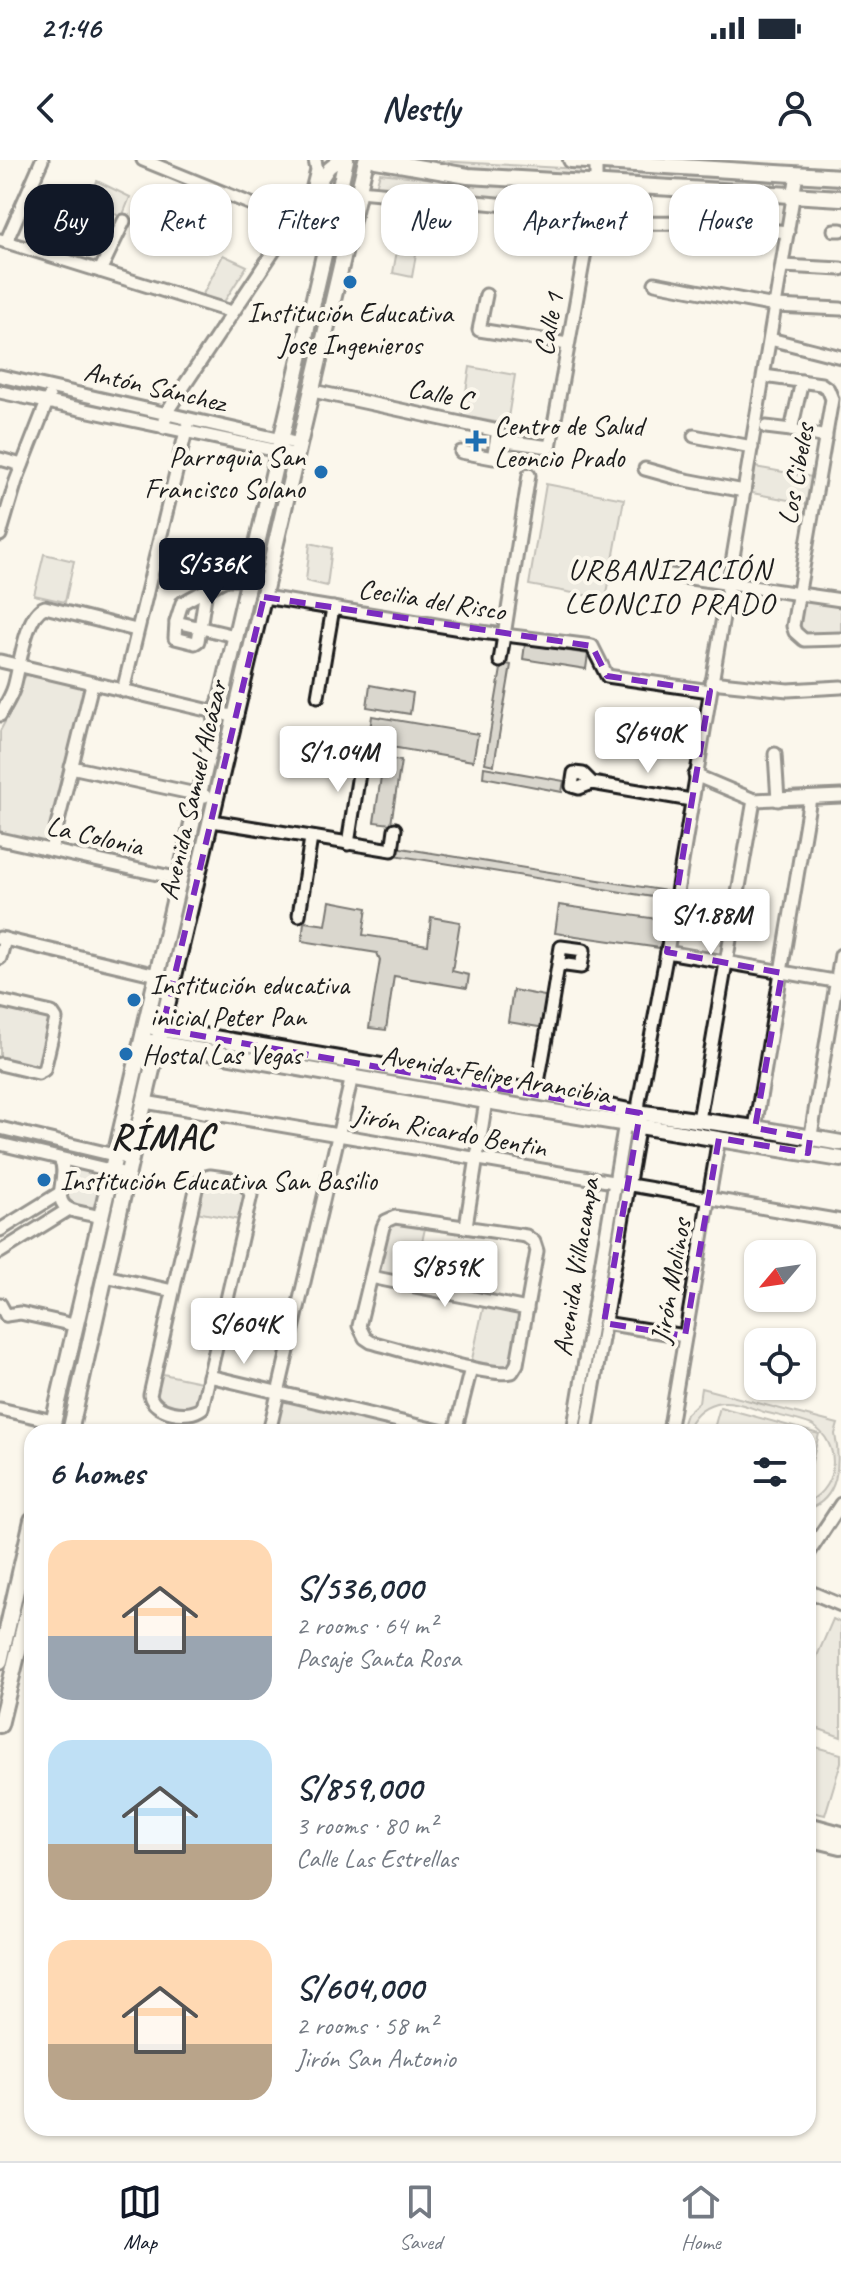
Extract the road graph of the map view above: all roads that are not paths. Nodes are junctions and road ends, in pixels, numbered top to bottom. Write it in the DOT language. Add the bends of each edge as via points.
graph roads {
  1 [pos="42,160"];
  2 [pos="143,160"];
  3 [pos="315,160"];
  4 [pos="339,160"];
  5 [pos="346,160"];
  6 [pos="366,160"];
  7 [pos="376,160"];
  8 [pos="571,160"];
  9 [pos="601,161"];
  10 [pos="797,174"];
  11 [pos="841,177"];
  12 [pos="314,184"];
  13 [pos="319,184"];
  14 [pos="361,184"];
  15 [pos="596,184"];
  16 [pos="653,188"];
  17 [pos="365,192"];
  18 [pos="794,195"];
  19 [pos="841,198"];
  20 [pos="248,201"];
  21 [pos="494,204"];
  22 [pos="124,221"];
  23 [pos="653,223"];
  24 [pos="788,232"];
  25 [pos="3,241"];
  26 [pos="270,256"];
  27 [pos="344,256"];
  28 [pos="584,256"];
  29 [pos="783,266"];
  30 [pos="841,269"];
  31 [pos="100,271"];
  32 [pos="655,283"];
  33 [pos="486,295"];
  34 [pos="775,306"];
  35 [pos="841,309"];
  36 [pos="232,312"];
  37 [pos="770,339"];
  38 [pos="568,344"];
  39 [pos="841,357"];
  40 [pos="0,376"];
  41 [pos="764,376"];
  42 [pos="802,381"];
  43 [pos="51,387"];
  44 [pos="313,391"];
  45 [pos="0,392"];
  46 [pos="47,402"];
  47 [pos="166,413"];
  48 [pos="189,419"];
  49 [pos="766,427"];
  50 [pos="164,428"];
  51 [pos="791,430"];
  52 [pos="186,433"];
  53 [pos="694,436"];
  54 [pos="826,437"];
  55 [pos="498,440"];
  56 [pos="280,445"];
  57 [pos="550,447"];
  58 [pos="752,447"];
  59 [pos="298,449"];
  60 [pos="461,452"];
  61 [pos="0,459"];
  62 [pos="22,465"];
  63 [pos="645,469"];
  64 [pos="529,475"];
  65 [pos="744,491"];
  66 [pos="0,535"];
  67 [pos="663,574"];
  68 [pos="248,579"];
  69 [pos="728,584"];
  70 [pos="206,590"];
  71 [pos="799,594"];
  72 [pos="264,597"];
  73 [pos="841,600"];
  74 [pos="333,608"];
  75 [pos="176,622"];
  76 [pos="200,627"];
  77 [pos="136,630"];
  78 [pos="505,635"];
  79 [pos="235,636"];
  80 [pos="841,639"];
  81 [pos="0,661"];
  82 [pos="500,661"];
  83 [pos="19,666"];
  84 [pos="92,684"];
  85 [pos="711,686"];
  86 [pos="841,687"];
  87 [pos="123,691"];
  88 [pos="318,696"];
  89 [pos="218,712"];
  90 [pos="0,715"];
  91 [pos="236,717"];
  92 [pos="363,748"];
  93 [pos="775,754"];
  94 [pos="71,767"];
  95 [pos="695,775"];
  96 [pos="592,783"];
  97 [pos="199,795"];
  98 [pos="841,796"];
  99 [pos="810,798"];
  100 [pos="217,799"];
  101 [pos="691,800"];
  102 [pos="754,800"];
  103 [pos="778,800"];
  104 [pos="212,821"];
  105 [pos="395,829"];
  106 [pos="311,838"];
  107 [pos="0,839"];
  108 [pos="348,844"];
  109 [pos="51,850"];
  110 [pos="180,879"];
  111 [pos="299,915"];
  112 [pos="2,939"];
  113 [pos="667,952"];
  114 [pos="841,955"];
  115 [pos="0,958"];
  116 [pos="727,963"];
  117 [pos="559,964"];
  118 [pos="782,973"];
  119 [pos="157,975"];
  120 [pos="839,982"];
  121 [pos="0,1001"];
  122 [pos="162,1029"];
  123 [pos="144,1033"];
  124 [pos="159,1045"];
  125 [pos="0,1064"];
  126 [pos="352,1069"];
  127 [pos="536,1092"];
  128 [pos="486,1101"];
  129 [pos="145,1102"];
  130 [pos="634,1115"];
  131 [pos="699,1120"];
  132 [pos="0,1128"];
  133 [pos="755,1128"];
  134 [pos="338,1136"];
  135 [pos="719,1138"];
  136 [pos="841,1143"];
  137 [pos="0,1144"];
  138 [pos="809,1145"];
  139 [pos="115,1155"];
  140 [pos="60,1159"];
  141 [pos="131,1159"];
  142 [pos="841,1159"];
  143 [pos="477,1160"];
  144 [pos="111,1171"];
  145 [pos="127,1174"];
  146 [pos="613,1182"];
  147 [pos="629,1184"];
  148 [pos="60,1193"];
  149 [pos="708,1198"];
  150 [pos="69,1209"];
  151 [pos="99,1221"];
  152 [pos="841,1221"];
  153 [pos="466,1226"];
  154 [pos="0,1230"];
  155 [pos="0,1252"];
  156 [pos="105,1276"];
  157 [pos="371,1277"];
  158 [pos="173,1291"];
  159 [pos="527,1309"];
  160 [pos="2,1313"];
  161 [pos="604,1323"];
  162 [pos="74,1325"];
  163 [pos="685,1336"];
  164 [pos="471,1368"];
  165 [pos="209,1376"];
  166 [pos="278,1393"];
  167 [pos="0,1409"];
  168 [pos="46,1424"];
  169 [pos="52,1424"];
  170 [pos="72,1424"];
  171 [pos="271,1424"];
  172 [pos="410,1424"];
  173 [pos="457,1424"];
  174 [pos="574,1424"];
  175 [pos="587,1424"];
  176 [pos="670,1424"];
  177 [pos="841,1504"];
  178 [pos="816,1532"];
  179 [pos="821,1534"];
  180 [pos="816,1542"];
  181 [pos="24,1574"];
  182 [pos="816,1594"];
  183 [pos="841,1605"];
  184 [pos="24,1615"];
  185 [pos="14,1642"];
  186 [pos="0,1725"];
  187 [pos="816,1832"];
  188 [pos="841,1834"];
  189 [pos="816,1835"];
  190 [pos="841,1846"];
  1 -- 25 [label="street"];
  2 -- 20 [label="street"];
  3 -- 12 [label="street"];
  4 -- 13 [label="street"];
  5 -- 56 [label="main road, Avenida Samuel Alcázar"];
  6 -- 14 [label="main road, Avenida Samuel Alcázar"];
  7 -- 15 [label="main road" via="468,176"];
  8 -- 9 [label="main road"];
  9 -- 10 [label="main road"];
  9 -- 15 [label="street, Calle 1"];
  10 -- 11 [label="main road"];
  10 -- 18 [label="street"];
  16 -- 18 [label="main road"];
  17 -- 21 [label="street"];
  18 -- 19 [label="main road"];
  18 -- 24 [label="street"];
  22 -- 31 [label="street"];
  23 -- 24 [label="street"];
  24 -- 29 [label="street"];
  25 -- 31 [label="street"];
  26 -- 36 [label="street"];
  27 -- 44 [label="main road, Avenida Samuel Alcázar"];
  28 -- 38 [label="street, Calle 1"];
  29 -- 30 [label="street"];
  29 -- 34 [label="street"];
  31 -- 36 [label="street"];
  32 -- 34 [label="street"];
  33 -- 38 [label="street" via="479,330"];
  34 -- 35 [label="street"];
  34 -- 37 [label="street"];
  36 -- 47 [label="street"];
  37 -- 39 [label="street"];
  37 -- 41 [label="street"];
  38 -- 57 [label="street, Calle 1"];
  40 -- 43 [label="street, Antón Sánchez"];
  41 -- 42 [label="street, Los Cibeles"];
  41 -- 58 [label="street"];
  42 -- 51 [label="street"];
  42 -- 54 [label="street, Los Cibeles" via="828,389"];
  43 -- 46 [label="street"];
  43 -- 47 [label="street, Antón Sánchez"];
  44 -- 55 [label="street, Calle C" via="496,429"];
  44 -- 59 [label="main road, Avenida Samuel Alcázar"];
  45 -- 46 [label="street, Antón Sánchez"];
  46 -- 50 [label="street, Antón Sánchez"];
  46 -- 62 [label="street"];
  47 -- 48 [label="street, Antón Sánchez"];
  47 -- 50 [label="street"];
  48 -- 52 [label="street"];
  48 -- 56 [label="street, Antón Sánchez"];
  49 -- 51 [label="street"];
  50 -- 52 [label="street, Antón Sánchez"];
  51 -- 54 [label="street"];
  52 -- 56 [label="street, Antón Sánchez"];
  52 -- 77 [label="street"];
  53 -- 58 [label="street"];
  54 -- 71 [label="street, Los Cibeles"];
  55 -- 57 [label="street, Calle C"];
  55 -- 60 [label="street" via="493,458"];
  56 -- 59 [label="street, Antón Sánchez"];
  56 -- 68 [label="main road, Avenida Samuel Alcázar"];
  58 -- 65 [label="street"];
  59 -- 72 [label="main road, Avenida Samuel Alcázar"];
  61 -- 62 [label="street"];
  62 -- 66 [label="street"];
  63 -- 65 [label="street"];
  64 -- 78 [label="street"];
  65 -- 69 [label="street"];
  67 -- 69 [label="street"];
  68 -- 70 [label="street" via="226,579"];
  68 -- 79 [label="main road, Avenida Samuel Alcázar"];
  69 -- 71 [label="street"];
  69 -- 85 [label="street"];
  70 -- 75 [label="street" via="182,603"];
  70 -- 76 [label="street"];
  71 -- 73 [label="street"];
  71 -- 80 [label="street, Los Cibeles" via="795,632 804,640"];
  72 -- 74 [label="street, Cecilia del Risco"];
  72 -- 91 [label="main road, Avenida Samuel Alcázar"];
  74 -- 78 [label="street, Cecilia del Risco"];
  74 -- 88 [label="street"];
  75 -- 76 [label="street"];
  75 -- 76 [label="street" via="175,638 197,643"];
  76 -- 79 [label="street"];
  77 -- 83 [label="street" via="39,608"];
  77 -- 87 [label="street"];
  78 -- 82 [label="street"];
  78 -- 85 [label="street, Cecilia del Risco" via="592,646 607,676"];
  79 -- 89 [label="main road, Avenida Samuel Alcázar"];
  81 -- 83 [label="street"];
  83 -- 84 [label="street"];
  83 -- 90 [label="street"];
  84 -- 87 [label="street"];
  84 -- 94 [label="street"];
  85 -- 86 [label="street"];
  85 -- 95 [label="street"];
  87 -- 89 [label="street"];
  89 -- 91 [label="street"];
  89 -- 97 [label="main road, Avenida Samuel Alcázar"];
  91 -- 100 [label="main road, Avenida Samuel Alcázar"];
  92 -- 108 [label="street"];
  93 -- 103 [label="street"];
  94 -- 97 [label="street"];
  94 -- 109 [label="street"];
  95 -- 101 [label="street"];
  95 -- 102 [label="street"];
  96 -- 101 [label="street"];
  97 -- 100 [label="street"];
  97 -- 110 [label="main road, Avenida Samuel Alcázar"];
  98 -- 99 [label="street"];
  99 -- 103 [label="street"];
  99 -- 118 [label="street"];
  100 -- 104 [label="main road, Avenida Samuel Alcázar"];
  101 -- 113 [label="street"];
  102 -- 103 [label="street"];
  102 -- 116 [label="street"];
  104 -- 106 [label="street"];
  104 -- 122 [label="main road, Avenida Samuel Alcázar"];
  105 -- 108 [label="street" via="392,850"];
  106 -- 108 [label="street"];
  106 -- 111 [label="street"];
  107 -- 109 [label="street, La Colonia"];
  109 -- 110 [label="street, La Colonia"];
  110 -- 119 [label="main road, Avenida Samuel Alcázar"];
  112 -- 115 [label="street"];
  112 -- 119 [label="street"];
  113 -- 116 [label="street"];
  113 -- 130 [label="street"];
  114 -- 120 [label="street"];
  116 -- 118 [label="street"];
  116 -- 131 [label="street"];
  117 -- 127 [label="street"];
  118 -- 120 [label="street"];
  118 -- 133 [label="street"];
  119 -- 123 [label="main road, Avenida Samuel Alcázar"];
  120 -- 138 [label="street"];
  121 -- 125 [label="street" via="52,1013 56,1019 44,1070"];
  122 -- 123 [label="main road, Avenida Felipe Arancibia"];
  122 -- 124 [label="main road, Avenida Samuel Alcázar"];
  122 -- 126 [label="main road, Avenida Felipe Arancibia"];
  123 -- 124 [label="main road, Avenida Felipe Arancibia"];
  123 -- 139 [label="main road, Avenida Samuel Alcázar"];
  124 -- 126 [label="main road, Avenida Felipe Arancibia"];
  124 -- 129 [label="main road, Avenida Samuel Alcázar"];
  126 -- 127 [label="main road, Avenida Felipe Arancibia"];
  126 -- 128 [label="main road, Avenida Felipe Arancibia"];
  126 -- 134 [label="street"];
  127 -- 130 [label="main road, Avenida Felipe Arancibia"];
  128 -- 130 [label="main road, Avenida Felipe Arancibia"];
  128 -- 143 [label="street"];
  129 -- 134 [label="street, Jirón Ricardo Bentin"];
  129 -- 141 [label="main road, Avenida Samuel Alcázar"];
  130 -- 131 [label="main road, Avenida Felipe Arancibia"];
  130 -- 135 [label="main road, Avenida Felipe Arancibia"];
  130 -- 146 [label="street, Avenida Villacampa"];
  130 -- 147 [label="street, Avenida Villacampa"];
  131 -- 133 [label="main road, Avenida Felipe Arancibia"];
  132 -- 139 [label="street"];
  133 -- 138 [label="main road, Avenida Felipe Arancibia"];
  134 -- 143 [label="street, Jirón Ricardo Bentin"];
  134 -- 166 [label="street"];
  135 -- 138 [label="main road, Avenida Felipe Arancibia"];
  135 -- 149 [label="street, Jirón Molinos"];
  136 -- 138 [label="main road, Avenida Felipe Arancibia"];
  137 -- 140 [label="street"];
  138 -- 142 [label="main road, Avenida Felipe Arancibia"];
  139 -- 141 [label="street"];
  139 -- 144 [label="main road, Avenida Samuel Alcázar"];
  140 -- 144 [label="street"];
  140 -- 148 [label="street" via="65,1170"];
  141 -- 145 [label="main road, Avenida Samuel Alcázar"];
  143 -- 146 [label="street, Jirón Ricardo Bentin"];
  143 -- 153 [label="street"];
  144 -- 145 [label="street"];
  144 -- 151 [label="main road, Avenida Samuel Alcázar"];
  145 -- 156 [label="main road, Avenida Samuel Alcázar"];
  146 -- 147 [label="street, Jirón Ricardo Bentin"];
  146 -- 174 [label="street, Avenida Villacampa"];
  147 -- 149 [label="street, Jirón Ricardo Bentin"];
  147 -- 161 [label="street, Avenida Villacampa"];
  148 -- 150 [label="street"];
  148 -- 154 [label="street"];
  149 -- 152 [label="street, Jirón Ricardo Bentin"];
  149 -- 163 [label="street, Jirón Molinos"];
  150 -- 151 [label="street"];
  150 -- 155 [label="street"];
  151 -- 162 [label="main road, Avenida Samuel Alcázar"];
  153 -- 157 [label="street" via="390,1219 383,1227"];
  153 -- 159 [label="street" via="526,1236 534,1242"];
  156 -- 158 [label="street"];
  156 -- 170 [label="main road, Avenida Samuel Alcázar"];
  157 -- 159 [label="street"];
  157 -- 164 [label="street" via="359,1326 365,1338"];
  158 -- 165 [label="street" via="151,1401 191,1415 202,1408"];
  158 -- 165 [label="street" via="197,1185 210,1176 243,1182 251,1195"];
  159 -- 164 [label="street" via="515,1370 501,1374"];
  160 -- 162 [label="street"];
  161 -- 163 [label="street"];
  161 -- 175 [label="street, Avenida Villacampa"];
  162 -- 169 [label="main road, Avenida Samuel Alcázar"];
  163 -- 176 [label="street, Jirón Molinos"];
  164 -- 173 [label="street"];
  165 -- 166 [label="street"];
  166 -- 171 [label="street"];
  166 -- 172 [label="street"];
  167 -- 168 [label="street"];
  177 -- 179 [label="street"];
  178 -- 179 [label="street"];
  179 -- 180 [label="street"];
  181 -- 185 [label="main road"];
  182 -- 183 [label="street"];
  184 -- 185 [label="main road"];
  185 -- 186 [label="main road"];
  187 -- 188 [label="main road"];
  189 -- 190 [label="main road"];
}
